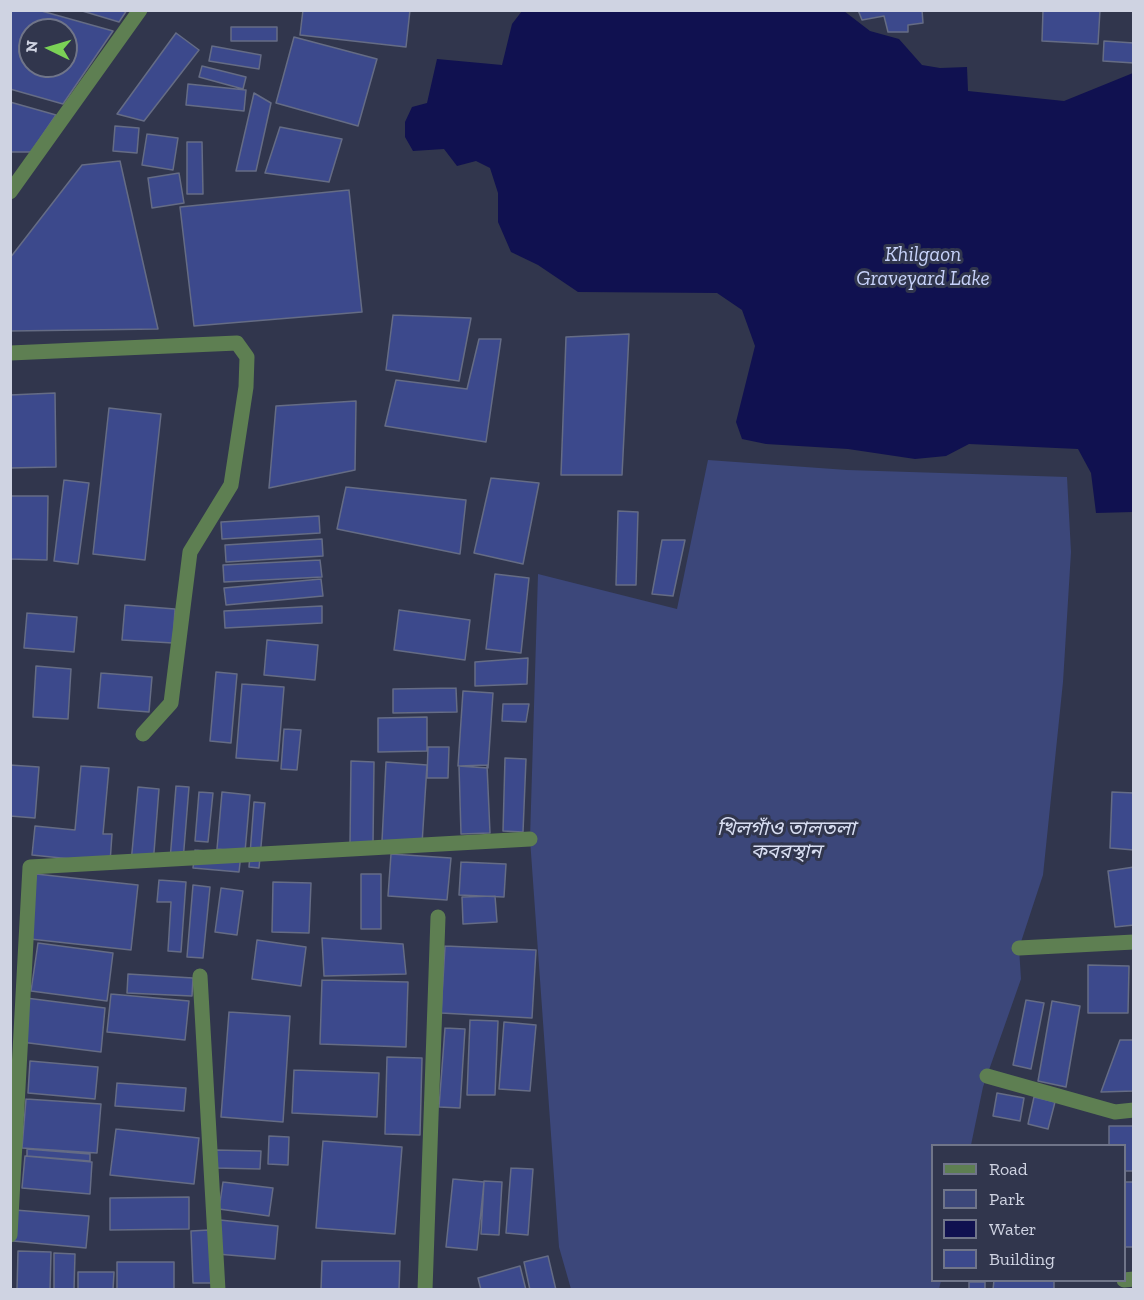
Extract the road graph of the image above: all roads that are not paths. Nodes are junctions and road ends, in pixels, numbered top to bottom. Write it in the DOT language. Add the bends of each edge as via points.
graph roads {
  1 [pos="140,10"];
  2 [pos="10,192"];
  3 [pos="10,353"];
  4 [pos="143,734"];
  5 [pos="530,839"];
  6 [pos="438,917"];
  7 [pos="1134,942"];
  8 [pos="1019,948"];
  9 [pos="200,976"];
  10 [pos="987,1076"];
  11 [pos="1134,1110"];
  12 [pos="10,1234"];
  13 [pos="218,1290"];
  14 [pos="425,1290"];
  1 -- 2 [label="street"];
  3 -- 4 [label="street" via="237,344 247,357 231,485 190,552 171,703"];
  5 -- 12 [label="street" via="30,867"];
  6 -- 14 [label="street"];
  7 -- 8 [label="street"];
  9 -- 13 [label="street"];
  10 -- 11 [label="street" via="1115,1112"];
}
